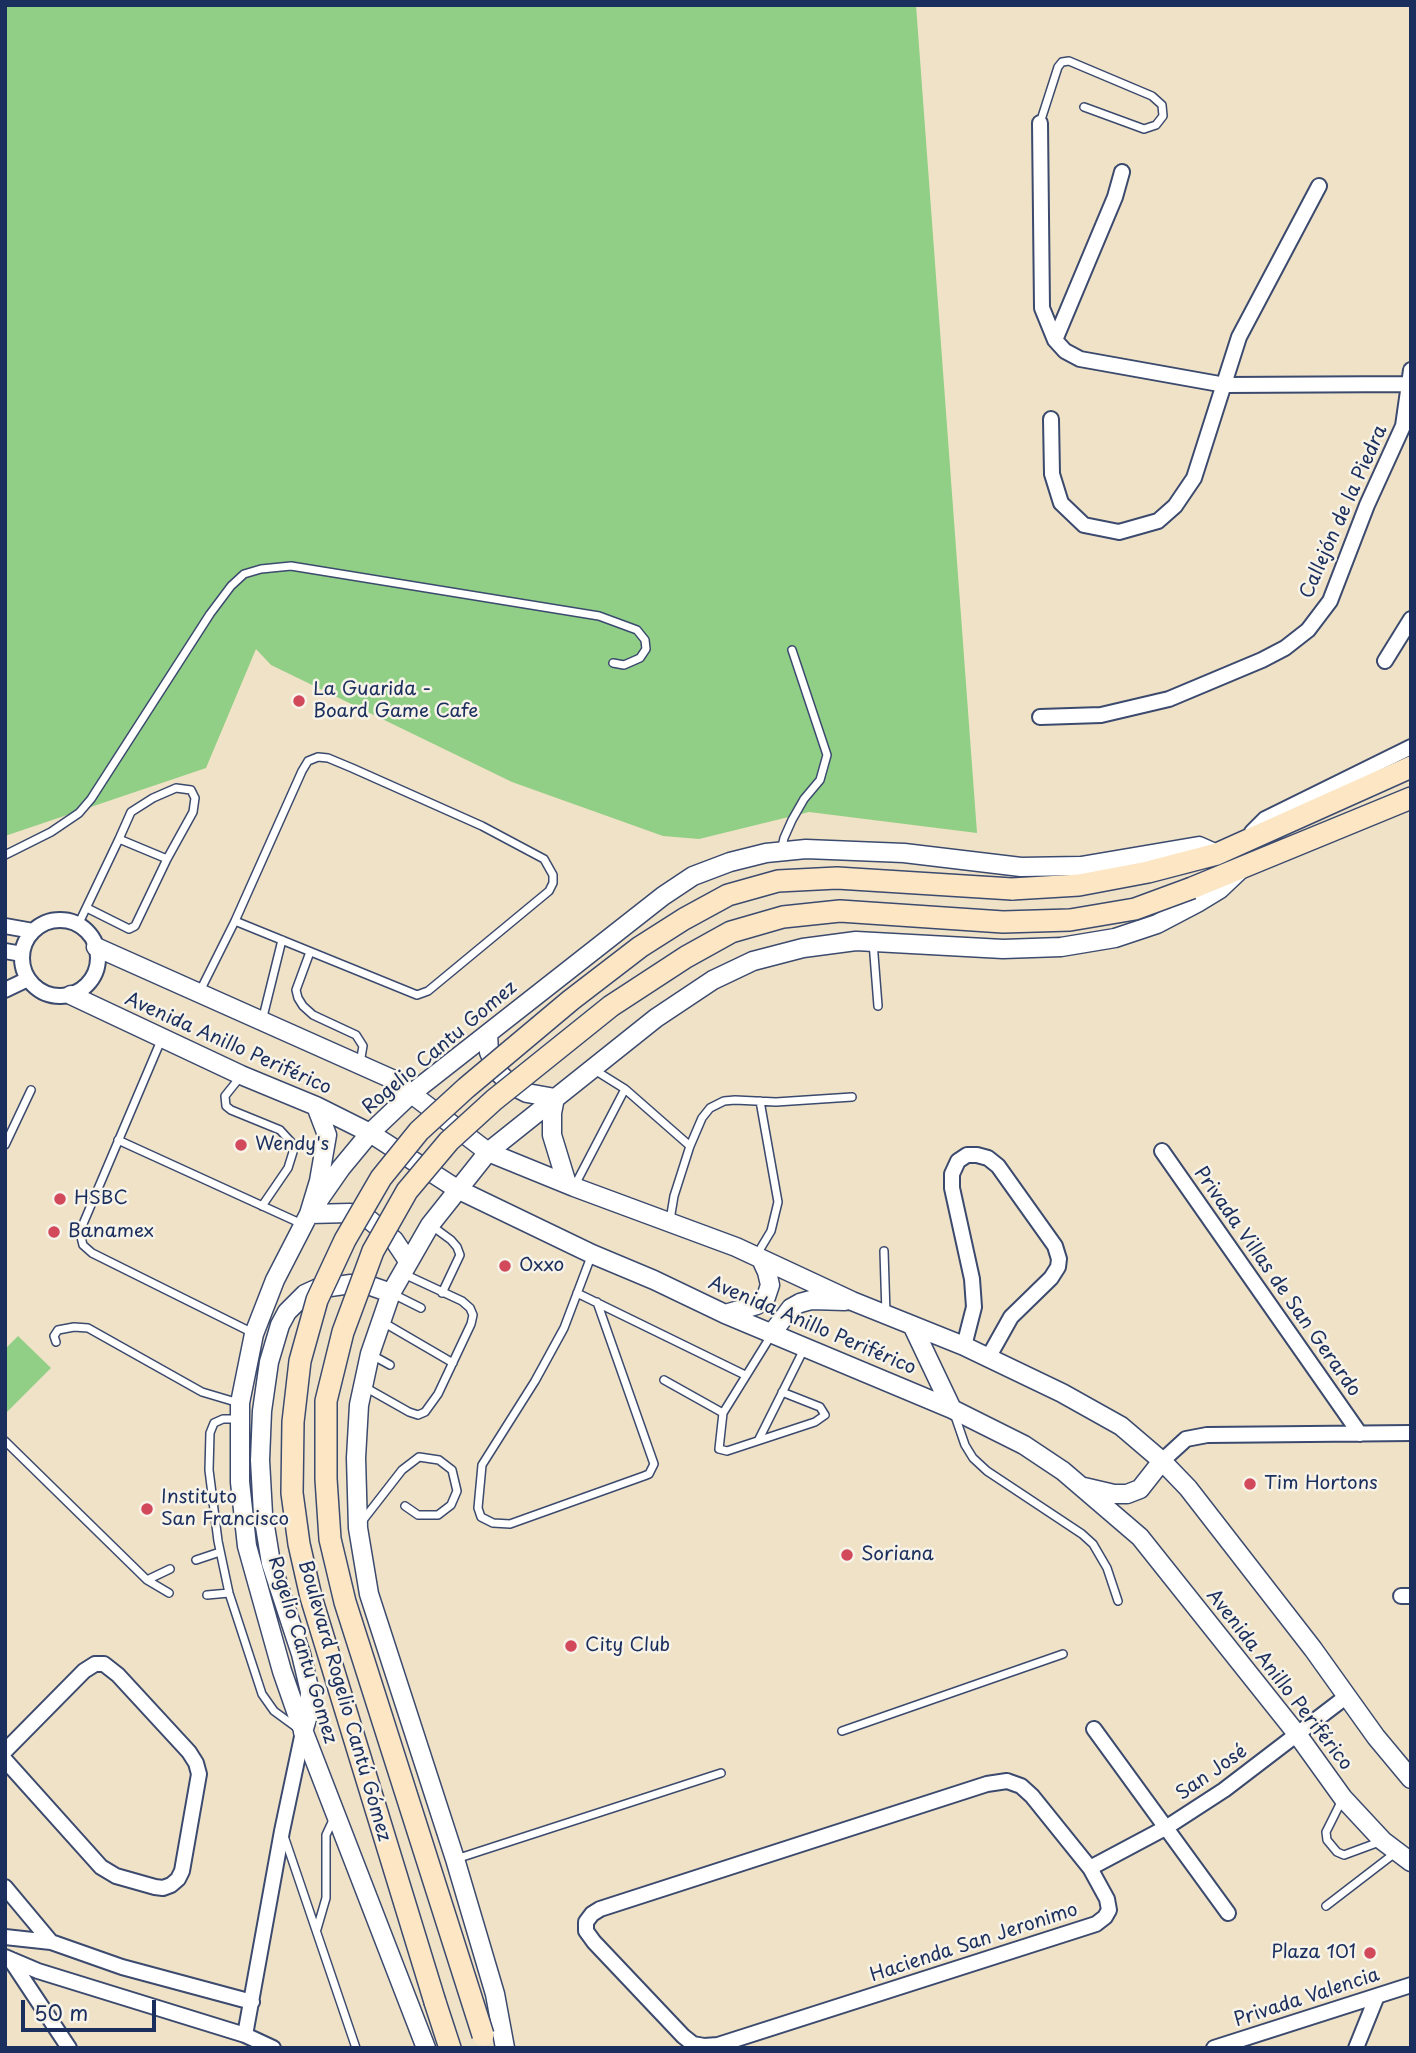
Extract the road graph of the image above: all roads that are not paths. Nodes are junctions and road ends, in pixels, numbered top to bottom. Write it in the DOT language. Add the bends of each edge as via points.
graph roads {
  1 [pos="1084,107"];
  2 [pos="1041,123"];
  3 [pos="1122,172"];
  4 [pos="1319,187"];
  5 [pos="1055,340"];
  6 [pos="1410,380"];
  7 [pos="1225,386"];
  8 [pos="1051,419"];
  9 [pos="1411,620"];
  10 [pos="792,650"];
  11 [pos="1385,661"];
  12 [pos="613,663"];
  13 [pos="1040,717"];
  14 [pos="1411,747"];
  15 [pos="1411,767"];
  16 [pos="1411,798"];
  17 [pos="120,839"];
  18 [pos="1250,839"];
  19 [pos="781,851"];
  20 [pos="1217,854"];
  21 [pos="5,855"];
  22 [pos="167,859"];
  23 [pos="1241,867"];
  24 [pos="87,908"];
  25 [pos="235,921"];
  26 [pos="78,925"];
  27 [pos="5,926"];
  28 [pos="33,931"];
  29 [pos="282,940"];
  30 [pos="873,942"];
  31 [pos="96,947"];
  32 [pos="5,951"];
  33 [pos="310,952"];
  34 [pos="22,954"];
  35 [pos="28,979"];
  36 [pos="5,990"];
  37 [pos="199,994"];
  38 [pos="71,995"];
  39 [pos="878,1006"];
  40 [pos="262,1022"];
  41 [pos="488,1034"];
  42 [pos="162,1038"];
  43 [pos="360,1065"];
  44 [pos="593,1069"];
  45 [pos="242,1075"];
  46 [pos="625,1089"];
  47 [pos="31,1090"];
  48 [pos="412,1093"];
  49 [pos="852,1097"];
  50 [pos="555,1098"];
  51 [pos="760,1101"];
  52 [pos="316,1106"];
  53 [pos="370,1133"];
  54 [pos="118,1139"];
  55 [pos="5,1145"];
  56 [pos="690,1146"];
  57 [pos="1162,1151"];
  58 [pos="488,1152"];
  59 [pos="570,1186"];
  60 [pos="457,1189"];
  61 [pos="262,1206"];
  62 [pos="307,1220"];
  63 [pos="670,1221"];
  64 [pos="430,1225"];
  65 [pos="884,1251"];
  66 [pos="593,1254"];
  67 [pos="758,1258"];
  68 [pos="404,1267"];
  69 [pos="391,1293"];
  70 [pos="442,1293"];
  71 [pos="577,1293"];
  72 [pos="852,1301"];
  73 [pos="597,1302"];
  74 [pos="421,1308"];
  75 [pos="725,1314"];
  76 [pos="886,1316"];
  77 [pos="380,1320"];
  78 [pos="913,1327"];
  79 [pos="254,1334"];
  80 [pos="772,1334"];
  81 [pos="56,1342"];
  82 [pos="964,1346"];
  83 [pos="805,1348"];
  84 [pos="370,1354"];
  85 [pos="988,1358"];
  86 [pos="453,1363"];
  87 [pos="390,1365"];
  88 [pos="745,1375"];
  89 [pos="664,1380"];
  90 [pos="362,1386"];
  91 [pos="782,1392"];
  92 [pos="952,1409"];
  93 [pos="239,1411"];
  94 [pos="723,1413"];
  95 [pos="1411,1433"];
  96 [pos="1360,1434"];
  97 [pos="759,1439"];
  98 [pos="5,1441"];
  99 [pos="1162,1461"];
  100 [pos="1081,1486"];
  101 [pos="405,1506"];
  102 [pos="358,1528"];
  103 [pos="220,1552"];
  104 [pos="196,1560"];
  105 [pos="170,1569"];
  106 [pos="147,1580"];
  107 [pos="169,1593"];
  108 [pos="229,1593"];
  109 [pos="207,1595"];
  110 [pos="1118,1601"];
  111 [pos="1063,1654"];
  112 [pos="1347,1696"];
  113 [pos="1094,1729"];
  114 [pos="842,1731"];
  115 [pos="303,1732"];
  116 [pos="1297,1734"];
  117 [pos="5,1751"];
  118 [pos="5,1760"];
  119 [pos="721,1773"];
  120 [pos="1411,1779"];
  121 [pos="1343,1798"];
  122 [pos="335,1814"];
  123 [pos="1167,1827"];
  124 [pos="282,1831"];
  125 [pos="1396,1852"];
  126 [pos="455,1859"];
  127 [pos="1090,1868"];
  128 [pos="5,1887"];
  129 [pos="1326,1906"];
  130 [pos="1228,1913"];
  131 [pos="317,1930"];
  132 [pos="5,1937"];
  133 [pos="51,1942"];
  134 [pos="7,1955"];
  135 [pos="1411,1984"];
  136 [pos="1377,1996"];
  137 [pos="252,2002"];
  138 [pos="245,2035"];
  139 [pos="484,2041"];
  140 [pos="69,2048"];
  141 [pos="273,2048"];
  142 [pos="356,2048"];
  143 [pos="426,2048"];
  144 [pos="450,2048"];
  145 [pos="505,2048"];
  146 [pos="1214,2048"];
  147 [pos="1356,2048"];
  1 -- 2 [label="lane" via="1144,129 1163,116 1162,105 1152,96 1069,61 1058,67"];
  2 -- 5 [label="street" via="1041,293"];
  3 -- 5 [label="street"];
  4 -- 7 [label="street" via="1239,337"];
  5 -- 7 [label="street" via="1080,359"];
  6 -- 7 [label="street"];
  6 -- 13 [label="street, Callejón de la Piedra" via="1403,426 1331,601 1308,630 1262,660 1169,699 1101,715"];
  7 -- 8 [label="street" via="1194,478 1175,506 1158,521 1119,532 1084,525 1061,503 1052,474"];
  9 -- 11 [label="street"];
  10 -- 19 [label="lane" via="827,755 820,780 792,820"];
  12 -- 21 [label="lane" via="624,665 640,658 645,640 637,630 599,616 290,566 244,574 210,614 91,799 51,832"];
  14 -- 18 [label="street" via="1265,819"];
  15 -- 18 [label="main road, Boulevard Rogelio Cantú Gómez"];
  16 -- 23 [label="main road, Boulevard Rogelio Cantú Gómez"];
  17 -- 22 [label="lane"];
  17 -- 22 [label="lane" via="131,811 176,788 191,790 195,798 192,812"];
  17 -- 24 [label="lane"];
  18 -- 20 [label="main road, Boulevard Rogelio Cantú Gómez"];
  19 -- 20 [label="street, Rogelio Cantu Gomez" via="904,853 1021,867 1082,866 1199,846"];
  19 -- 41 [label="street, Rogelio Cantu Gomez" via="693,876"];
  20 -- 144 [label="main road, Boulevard Rogelio Cantú Gómez, bridge" via="1079,885 1012,889 837,878 778,881 729,895 640,947 571,1000 419,1131 381,1178 317,1300 300,1361 292,1493 311,1597"];
  22 -- 24 [label="lane" via="135,926 129,929"];
  23 -- 30 [label="street" via="1234,878 1197,903 1157,924 1115,938 1061,947 1003,949"];
  23 -- 139 [label="main road, Boulevard Rogelio Cantú Gómez, bridge" via="1135,909 1070,920 1003,922 840,911 783,916 732,932 611,1006 494,1100 449,1141 407,1191 373,1251 343,1332 326,1401 330,1539 345,1602"];
  24 -- 26 [label="lane"];
  25 -- 29 [label="lane"];
  25 -- 33 [label="lane" via="302,771 318,757 482,826 549,866 554,883 549,891 428,991 417,995"];
  25 -- 37 [label="lane"];
  26 -- 28 [label="street" via="60,920"];
  26 -- 31 [label="street"];
  27 -- 28 [label="street"];
  28 -- 34 [label="street"];
  29 -- 33 [label="lane"];
  29 -- 40 [label="lane"];
  30 -- 39 [label="lane"];
  30 -- 44 [label="street" via="803,948 753,961 713,980 656,1018"];
  31 -- 37 [label="street, Avenida Anillo Periférico"];
  31 -- 38 [label="street" via="94,976"];
  32 -- 34 [label="street"];
  33 -- 43 [label="lane" via="296,990 298,998 313,1015 356,1035 363,1045"];
  34 -- 35 [label="street"];
  35 -- 36 [label="street"];
  35 -- 38 [label="street" via="51,995"];
  37 -- 40 [label="street, Avenida Anillo Periférico"];
  38 -- 42 [label="street, Avenida Anillo Periférico"];
  40 -- 43 [label="street, Avenida Anillo Periférico"];
  41 -- 48 [label="street, Rogelio Cantu Gomez"];
  41 -- 50 [label="street" via="497,1070 511,1085"];
  42 -- 45 [label="street, Avenida Anillo Periférico"];
  42 -- 54 [label="lane"];
  43 -- 48 [label="street, Avenida Anillo Periférico"];
  44 -- 46 [label="lane"];
  44 -- 50 [label="street"];
  45 -- 52 [label="street, Avenida Anillo Periférico"];
  45 -- 61 [label="lane" via="225,1096 226,1106 280,1130 292,1143 288,1168"];
  46 -- 56 [label="lane"];
  46 -- 59 [label="lane"];
  47 -- 55 [label="lane"];
  48 -- 53 [label="street, Rogelio Cantu Gomez"];
  48 -- 58 [label="street, Avenida Anillo Periférico"];
  49 -- 51 [label="lane"];
  50 -- 58 [label="street"];
  50 -- 59 [label="street" via="552,1135"];
  51 -- 56 [label="lane" via="724,1101 710,1108"];
  51 -- 67 [label="lane" via="778,1202"];
  52 -- 53 [label="street, Avenida Anillo Periférico"];
  52 -- 62 [label="street" via="327,1135"];
  53 -- 60 [label="street, Avenida Anillo Periférico"];
  53 -- 62 [label="street, Rogelio Cantu Gomez"];
  54 -- 61 [label="lane"];
  54 -- 79 [label="lane" via="83,1224 83,1245"];
  56 -- 63 [label="lane"];
  57 -- 96 [label="street, Privada Villas de San Gerardo"];
  58 -- 59 [label="street, Avenida Anillo Periférico"];
  58 -- 60 [label="street"];
  59 -- 63 [label="street, Avenida Anillo Periférico"];
  60 -- 64 [label="street"];
  60 -- 66 [label="street, Avenida Anillo Periférico"];
  61 -- 62 [label="lane"];
  62 -- 68 [label="street" via="350,1213 366,1217 394,1240"];
  62 -- 79 [label="street, Rogelio Cantu Gomez" via="275,1280"];
  63 -- 67 [label="street, Avenida Anillo Periférico"];
  64 -- 68 [label="street"];
  64 -- 70 [label="lane" via="451,1240 460,1255"];
  65 -- 76 [label="lane"];
  66 -- 71 [label="lane"];
  66 -- 75 [label="street, Avenida Anillo Periférico"];
  67 -- 72 [label="street, Avenida Anillo Periférico"];
  67 -- 75 [label="street" via="770,1285 766,1297 750,1308"];
  68 -- 69 [label="street"];
  68 -- 70 [label="lane"];
  69 -- 74 [label="lane"];
  69 -- 77 [label="street"];
  69 -- 115 [label="street" via="351,1284 305,1294 280,1325 270,1362 261,1423 263,1514 271,1563 310,1692"];
  70 -- 86 [label="lane" via="470,1308 473,1315"];
  71 -- 73 [label="lane"];
  71 -- 73 [label="lane" via="535,1381 482,1465 478,1508 481,1517 493,1523 510,1524 644,1476 654,1464"];
  72 -- 76 [label="street, Avenida Anillo Periférico"];
  72 -- 80 [label="street" via="800,1303"];
  73 -- 88 [label="lane"];
  75 -- 80 [label="street, Avenida Anillo Periférico"];
  76 -- 78 [label="street, Avenida Anillo Periférico"];
  77 -- 84 [label="street"];
  77 -- 86 [label="lane"];
  78 -- 82 [label="street, Avenida Anillo Periférico"];
  78 -- 92 [label="street"];
  79 -- 93 [label="street, Rogelio Cantu Gomez"];
  80 -- 83 [label="street, Avenida Anillo Periférico"];
  80 -- 88 [label="lane"];
  81 -- 93 [label="lane" via="58,1330 88,1328"];
  82 -- 85 [label="street, Avenida Anillo Periférico"];
  82 -- 85 [label="street" via="974,1307 952,1174 958,1161 978,1155 998,1166 1059,1259 1051,1278 1011,1317"];
  83 -- 91 [label="lane"];
  83 -- 92 [label="street, Avenida Anillo Periférico"];
  84 -- 87 [label="lane"];
  84 -- 90 [label="street"];
  85 -- 99 [label="street, Avenida Anillo Periférico" via="1121,1426"];
  86 -- 90 [label="lane" via="425,1412 418,1415"];
  88 -- 94 [label="lane"];
  89 -- 94 [label="lane"];
  90 -- 102 [label="street" via="356,1458"];
  91 -- 97 [label="lane"];
  91 -- 97 [label="lane" via="820,1407 825,1415"];
  92 -- 100 [label="street, Avenida Anillo Periférico" via="1024,1445"];
  92 -- 110 [label="lane" via="965,1445 987,1471 1093,1544"];
  93 -- 103 [label="lane" via="214,1423 210,1433 209,1470"];
  93 -- 115 [label="street, Rogelio Cantu Gomez" via="247,1546"];
  94 -- 97 [label="lane" via="719,1449 727,1451"];
  95 -- 96 [label="street"];
  96 -- 99 [label="street" via="1207,1435 1186,1439"];
  98 -- 106 [label="lane"];
  99 -- 100 [label="street" via="1140,1489 1127,1494"];
  99 -- 112 [label="street, Avenida Anillo Periférico" via="1188,1488"];
  100 -- 116 [label="street, Avenida Anillo Periférico" via="1140,1537"];
  101 -- 102 [label="lane" via="418,1515 438,1514 451,1505 457,1491 452,1470 439,1460 419,1457 402,1471"];
  102 -- 126 [label="street" via="369,1594"];
  103 -- 104 [label="lane"];
  103 -- 108 [label="lane"];
  105 -- 106 [label="lane"];
  106 -- 107 [label="lane"];
  108 -- 109 [label="lane"];
  108 -- 115 [label="lane" via="262,1694 284,1720"];
  111 -- 114 [label="lane"];
  112 -- 116 [label="street, San José"];
  112 -- 120 [label="street, Avenida Anillo Periférico"];
  113 -- 123 [label="street"];
  115 -- 122 [label="street, Rogelio Cantu Gomez"];
  115 -- 124 [label="street"];
  116 -- 121 [label="street, Avenida Anillo Periférico"];
  116 -- 123 [label="street, San José" via="1232,1785"];
  117 -- 118 [label="street" via="84,1671 104,1664 196,1763 198,1774 178,1879 172,1885 155,1887 101,1867"];
  119 -- 126 [label="lane"];
  121 -- 125 [label="street, Avenida Anillo Periférico"];
  121 -- 125 [label="lane" via="1326,1832 1337,1852"];
  122 -- 131 [label="lane" via="326,1835 326,1898"];
  122 -- 143 [label="street, Rogelio Cantu Gomez"];
  123 -- 127 [label="street, San José"];
  123 -- 130 [label="street"];
  124 -- 131 [label="lane"];
  124 -- 137 [label="street"];
  125 -- 129 [label="lane"];
  126 -- 145 [label="street" via="495,1994"];
  127 -- 127 [label="street, Hacienda San Jeronimo" via="1109,1910 1096,1923 718,2045 693,2044 586,1931 586,1922 600,1909 1007,1781 1032,1796"];
  128 -- 133 [label="street"];
  131 -- 142 [label="lane"];
  132 -- 133 [label="street"];
  133 -- 137 [label="street" via="122,1967"];
  134 -- 138 [label="street" via="38,1971"];
  134 -- 140 [label="street"];
  135 -- 136 [label="street, Privada Valencia"];
  136 -- 146 [label="street, Privada Valencia"];
  136 -- 147 [label="street"];
  137 -- 138 [label="street"];
  138 -- 141 [label="street"];
}
